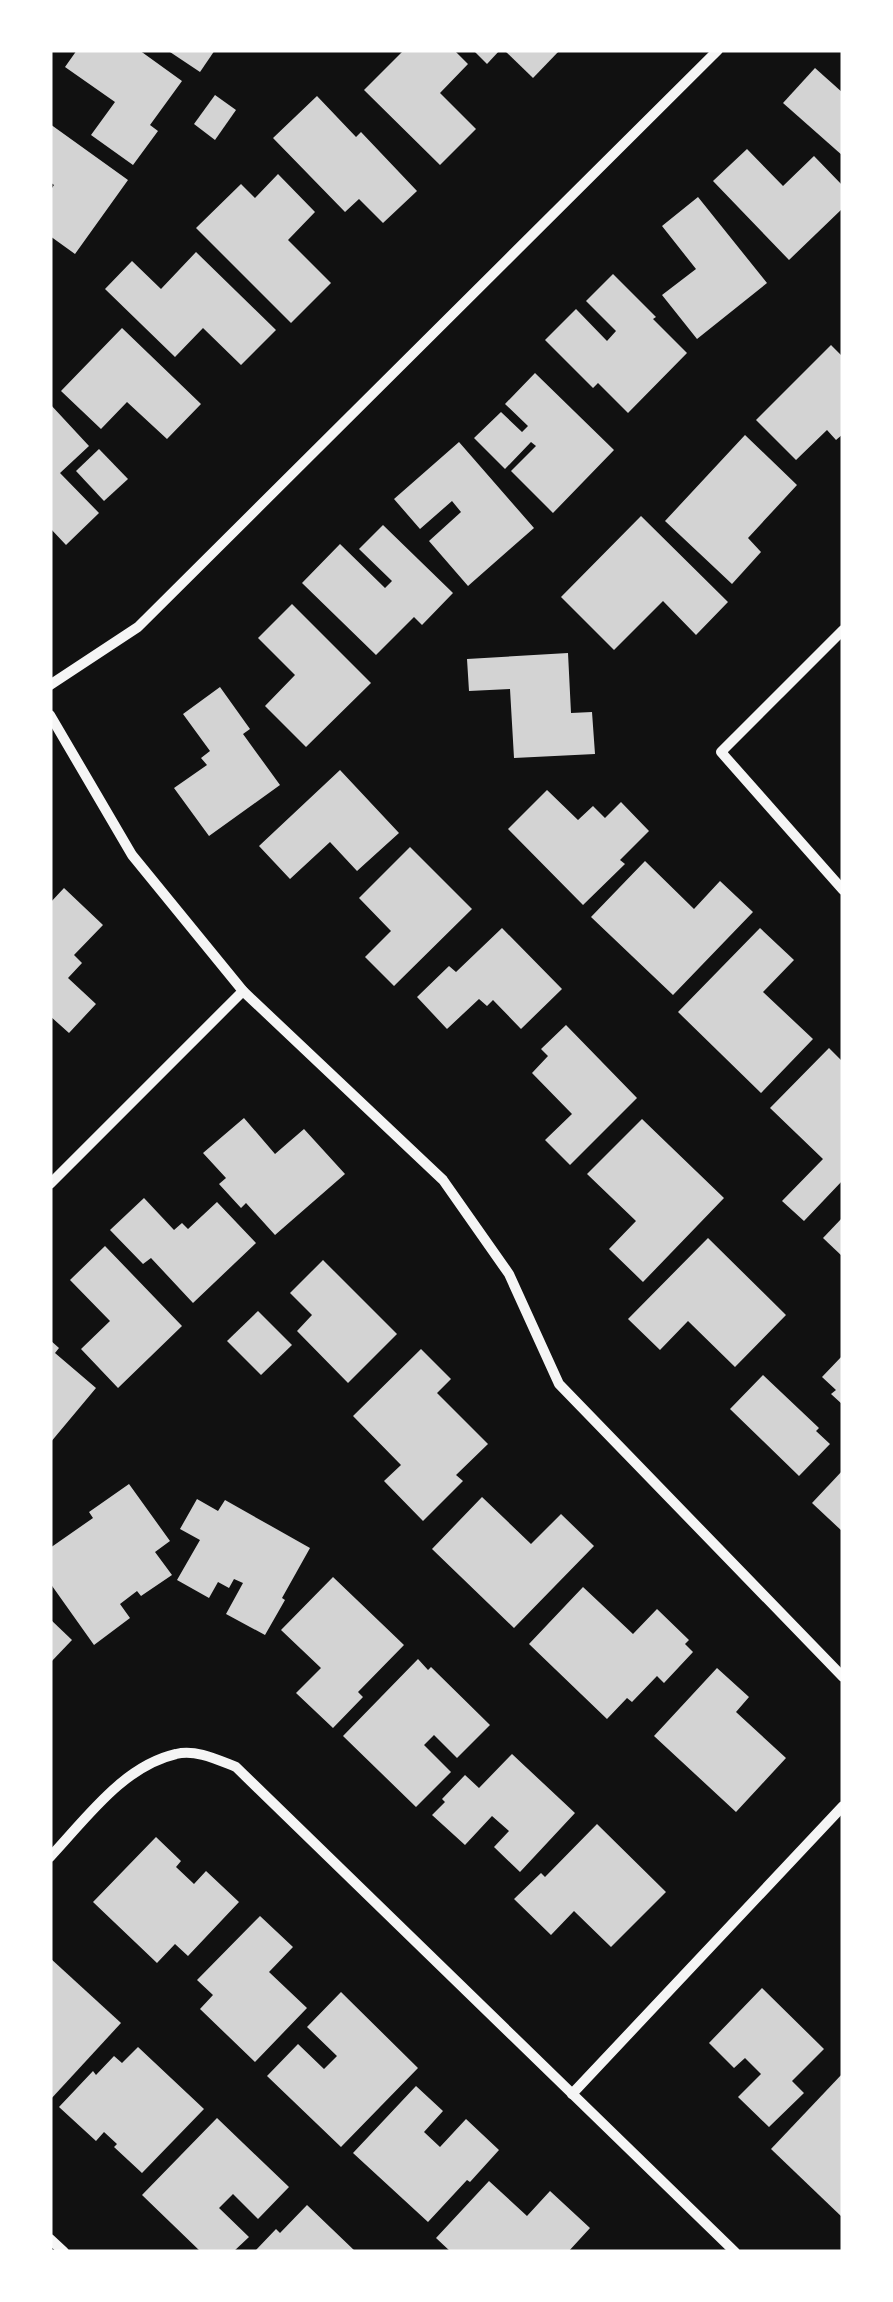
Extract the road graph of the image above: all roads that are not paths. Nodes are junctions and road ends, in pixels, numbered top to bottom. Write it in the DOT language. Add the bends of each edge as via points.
graph roads {
  1 [pos="718,50"];
  2 [pos="843,630"];
  3 [pos="50,685"];
  4 [pos="50,714"];
  5 [pos="843,890"];
  6 [pos="243,991"];
  7 [pos="50,1184"];
  8 [pos="843,1678"];
  9 [pos="843,1806"];
  10 [pos="50,1856"];
  11 [pos="572,2094"];
  12 [pos="50,2239"];
  13 [pos="64,2252"];
  14 [pos="735,2252"];
  1 -- 3 [label="street" via="138,627"];
  2 -- 5 [label="street" via="721,752"];
  4 -- 6 [label="street" via="132,855"];
  6 -- 7 [label="street"];
  6 -- 8 [label="street" via="444,1180 509,1274 560,1384"];
  9 -- 11 [label="street"];
  10 -- 11 [label="street" via="145,1767 178,1753 236,1768"];
  11 -- 14 [label="street"];
  12 -- 13 [label="street"];
}
